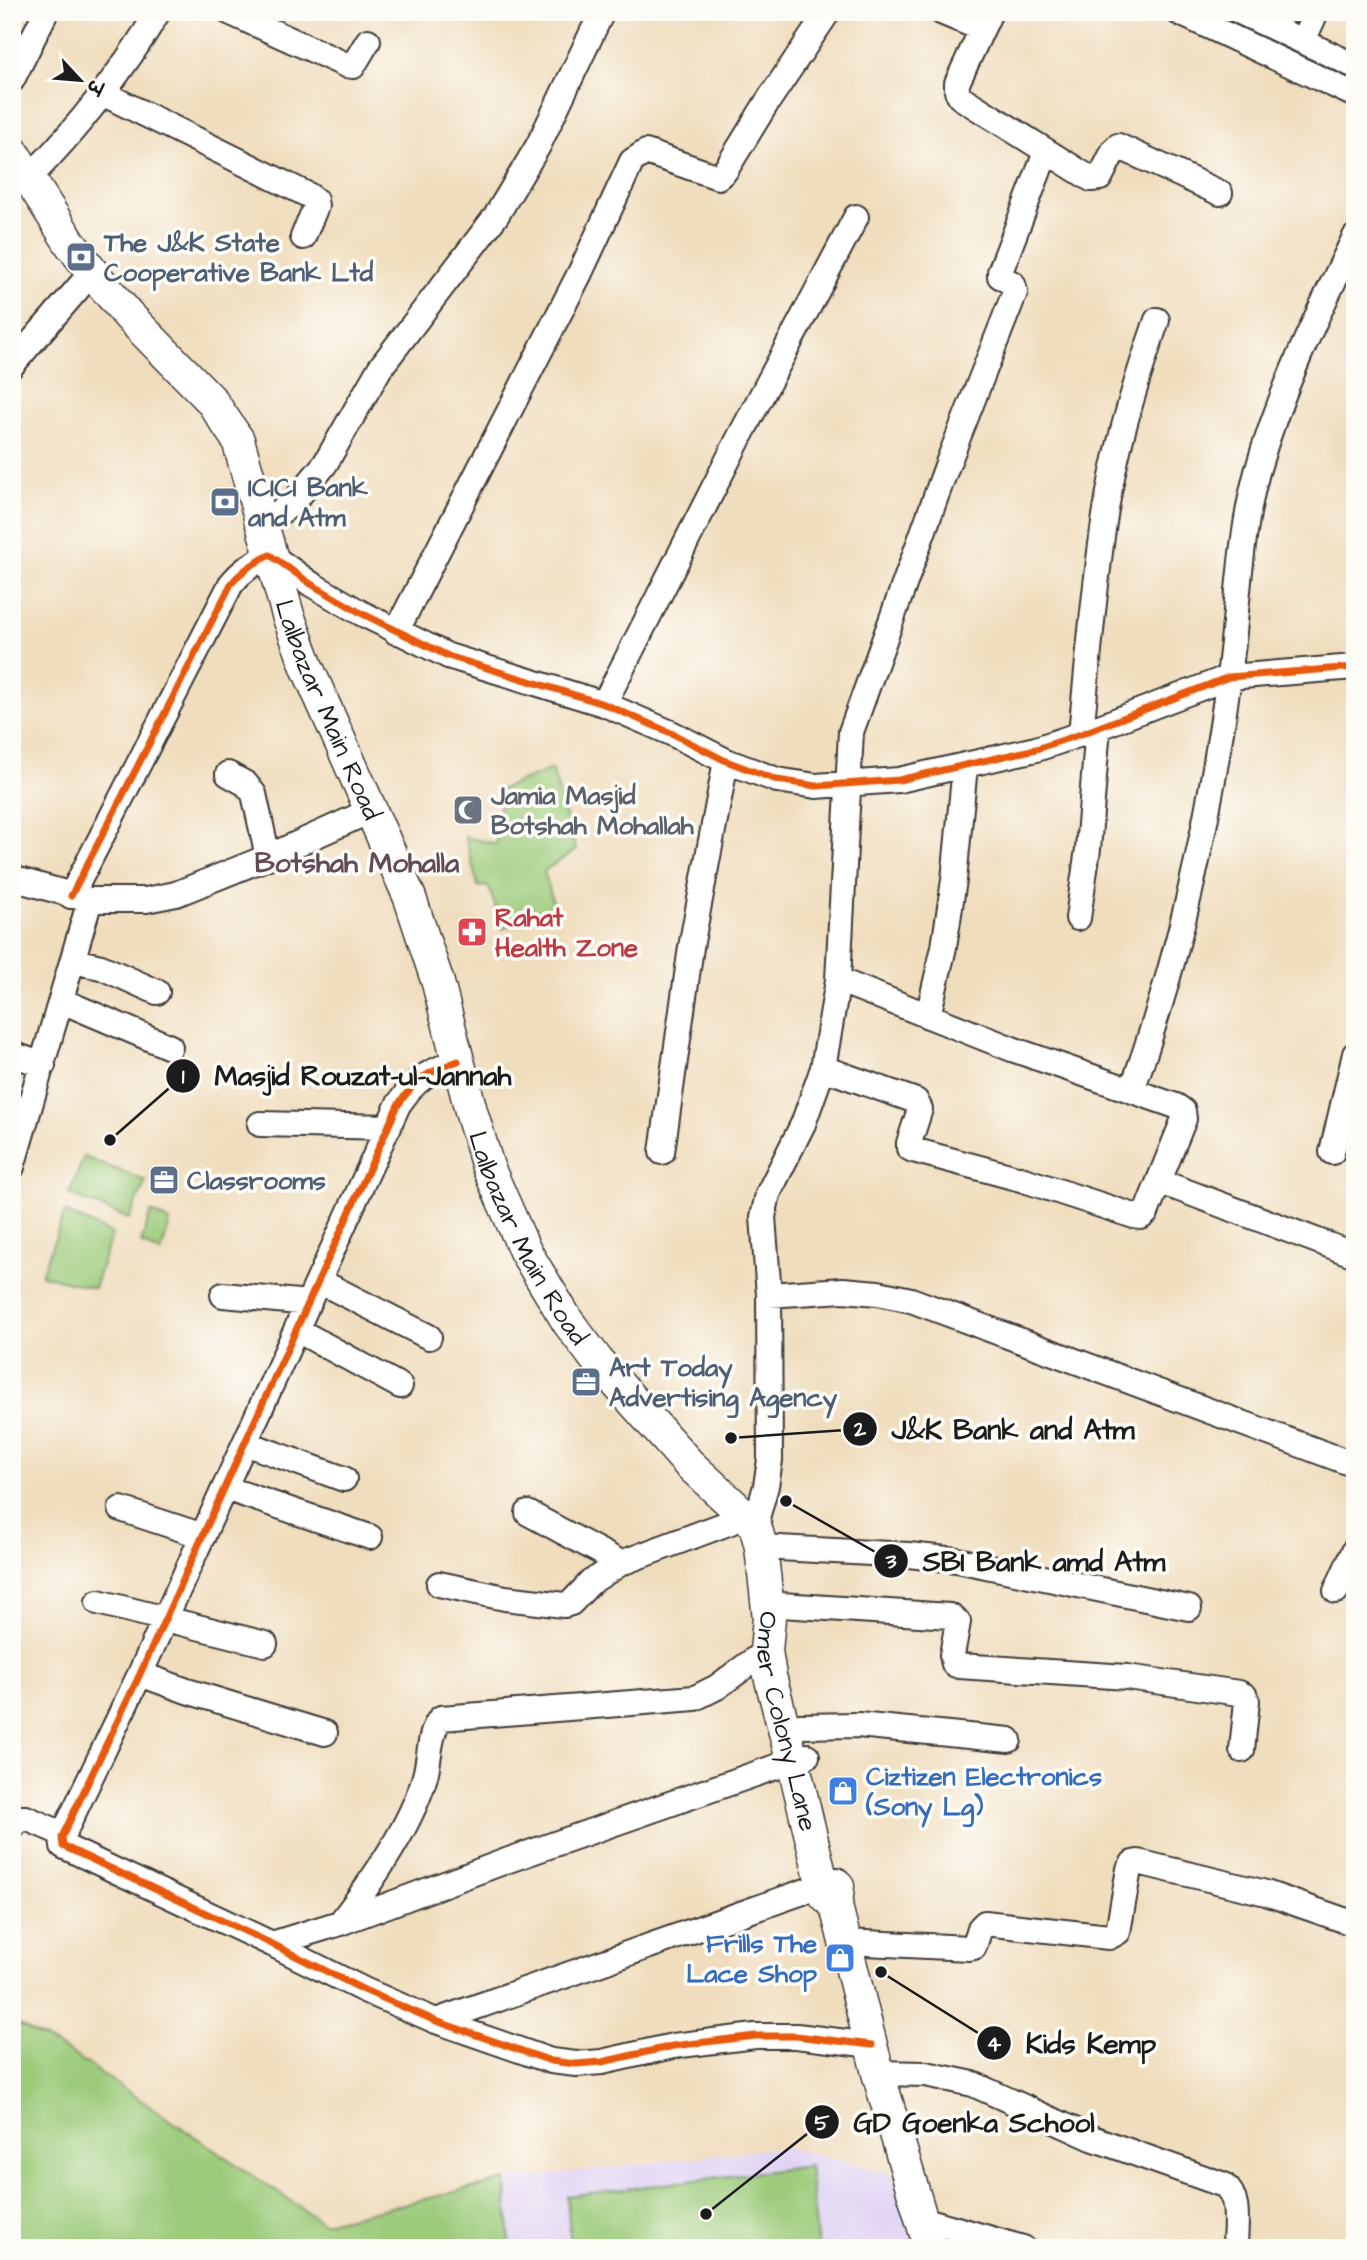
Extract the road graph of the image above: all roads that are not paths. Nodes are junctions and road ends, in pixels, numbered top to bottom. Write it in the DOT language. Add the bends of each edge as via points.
graph roads {
  1 [pos="46,12"];
  2 [pos="158,12"];
  3 [pos="229,12"];
  4 [pos="602,12"];
  5 [pos="828,12"];
  6 [pos="941,12"];
  7 [pos="1178,12"];
  8 [pos="1240,12"];
  9 [pos="1316,12"];
  10 [pos="986,21"];
  11 [pos="368,41"];
  12 [pos="1303,41"];
  13 [pos="18,52"];
  14 [pos="1355,66"];
  15 [pos="12,80"];
  16 [pos="102,93"];
  17 [pos="1355,95"];
  18 [pos="1046,152"];
  19 [pos="17,159"];
  20 [pos="1220,193"];
  21 [pos="856,217"];
  22 [pos="303,237"];
  23 [pos="1355,237"];
  24 [pos="92,272"];
  25 [pos="1157,320"];
  26 [pos="12,365"];
  27 [pos="262,524"];
  28 [pos="270,555"];
  29 [pos="396,632"];
  30 [pos="1355,667"];
  31 [pos="1229,677"];
  32 [pos="604,705"];
  33 [pos="1090,731"];
  34 [pos="726,761"];
  35 [pos="965,766"];
  36 [pos="228,774"];
  37 [pos="850,784"];
  38 [pos="372,810"];
  39 [pos="268,857"];
  40 [pos="12,878"];
  41 [pos="81,898"];
  42 [pos="1078,918"];
  43 [pos="73,961"];
  44 [pos="838,980"];
  45 [pos="156,992"];
  46 [pos="62,1001"];
  47 [pos="928,1016"];
  48 [pos="170,1047"];
  49 [pos="12,1054"];
  50 [pos="1355,1054"];
  51 [pos="458,1061"];
  52 [pos="43,1065"];
  53 [pos="823,1068"];
  54 [pos="1132,1090"];
  55 [pos="260,1124"];
  56 [pos="389,1127"];
  57 [pos="662,1152"];
  58 [pos="1332,1152"];
  59 [pos="12,1167"];
  60 [pos="1160,1180"];
  61 [pos="1355,1255"];
  62 [pos="319,1281"];
  63 [pos="223,1295"];
  64 [pos="769,1295"];
  65 [pos="309,1303"];
  66 [pos="296,1330"];
  67 [pos="429,1337"];
  68 [pos="400,1386"];
  69 [pos="246,1443"];
  70 [pos="1355,1465"];
  71 [pos="344,1479"];
  72 [pos="225,1488"];
  73 [pos="121,1510"];
  74 [pos="528,1513"];
  75 [pos="754,1529"];
  76 [pos="203,1536"];
  77 [pos="370,1537"];
  78 [pos="1355,1549"];
  79 [pos="621,1563"];
  80 [pos="439,1584"];
  81 [pos="1336,1591"];
  82 [pos="98,1602"];
  83 [pos="1189,1608"];
  84 [pos="767,1611"];
  85 [pos="166,1618"];
  86 [pos="265,1644"];
  87 [pos="766,1651"];
  88 [pos="140,1674"];
  89 [pos="325,1733"];
  90 [pos="1009,1740"];
  91 [pos="800,1748"];
  92 [pos="1242,1750"];
  93 [pos="12,1828"];
  94 [pos="63,1834"];
  95 [pos="832,1891"];
  96 [pos="340,1923"];
  97 [pos="1355,1924"];
  98 [pos="845,1942"];
  99 [pos="272,1944"];
  100 [pos="436,2021"];
  101 [pos="875,2059"];
  102 [pos="926,2233"];
  103 [pos="1023,2248"];
  104 [pos="1235,2248"];
  1 -- 13 [label="street"];
  2 -- 16 [label="street"];
  3 -- 11 [label="street" via="346,65 353,66"];
  4 -- 27 [label="street" via="538,146 496,216 380,368 325,464 292,504"];
  5 -- 29 [label="street" via="718,177 646,152 632,161 580,273"];
  6 -- 10 [label="street"];
  7 -- 17 [label="street"];
  8 -- 12 [label="street"];
  9 -- 12 [label="street"];
  10 -- 18 [label="street" via="957,92"];
  12 -- 14 [label="street"];
  13 -- 15 [label="street"];
  16 -- 19 [label="street" via="58,149"];
  16 -- 22 [label="street" via="315,200"];
  18 -- 20 [label="street" via="1095,180 1114,150 1124,147"];
  18 -- 37 [label="street" via="1000,272 1015,292 852,732"];
  19 -- 24 [label="main road, Lalbazar Main Road"];
  21 -- 32 [label="street"];
  23 -- 31 [label="street" via="1279,401 1257,475 1245,532"];
  24 -- 26 [label="street"];
  24 -- 27 [label="main road, Lalbazar Main Road" via="211,400 231,428"];
  25 -- 33 [label="street" via="1125,422 1105,515 1092,617"];
  27 -- 28 [label="main road, Lalbazar Main Road"];
  28 -- 29 [label="street"];
  28 -- 38 [label="main road, Lalbazar Main Road" via="307,667"];
  28 -- 41 [label="street" via="231,584"];
  29 -- 32 [label="street" via="448,656"];
  30 -- 31 [label="street"];
  31 -- 33 [label="street"];
  31 -- 54 [label="street" via="1194,881 1166,988"];
  32 -- 34 [label="street"];
  33 -- 35 [label="street"];
  33 -- 42 [label="street" via="1090,823"];
  34 -- 37 [label="street" via="777,780 816,786"];
  34 -- 57 [label="street" via="691,947"];
  35 -- 37 [label="street" via="900,780"];
  35 -- 47 [label="street" via="954,880"];
  36 -- 39 [label="street" via="254,794"];
  37 -- 44 [label="street"];
  38 -- 39 [label="street"];
  38 -- 51 [label="main road, Lalbazar Main Road" via="425,939"];
  39 -- 41 [label="street" via="176,894 146,900"];
  40 -- 41 [label="street"];
  41 -- 43 [label="street"];
  43 -- 45 [label="street" via="101,967"];
  43 -- 46 [label="street"];
  44 -- 47 [label="street"];
  44 -- 53 [label="street"];
  46 -- 48 [label="street"];
  46 -- 52 [label="street"];
  47 -- 54 [label="street"];
  49 -- 52 [label="street"];
  50 -- 58 [label="street"];
  51 -- 56 [label="street" via="413,1083"];
  51 -- 75 [label="main road, Lalbazar Main Road" via="488,1167 525,1251 560,1311 599,1363"];
  52 -- 59 [label="street"];
  53 -- 60 [label="street" via="916,1101 920,1109 909,1143 913,1150 1141,1217"];
  53 -- 64 [label="street" via="803,1124 768,1194 763,1217"];
  54 -- 60 [label="street" via="1183,1111"];
  55 -- 56 [label="street"];
  56 -- 62 [label="street"];
  60 -- 61 [label="street"];
  62 -- 65 [label="street"];
  62 -- 67 [label="street"];
  63 -- 65 [label="street"];
  64 -- 70 [label="street" via="844,1290 911,1300"];
  64 -- 75 [label="street" via="770,1460"];
  65 -- 66 [label="street"];
  66 -- 68 [label="street"];
  66 -- 69 [label="street"];
  69 -- 71 [label="street"];
  69 -- 72 [label="street"];
  72 -- 76 [label="street"];
  72 -- 77 [label="street"];
  73 -- 76 [label="street"];
  74 -- 79 [label="street"];
  75 -- 79 [label="street"];
  75 -- 83 [label="street" via="957,1560"];
  75 -- 84 [label="main road"];
  76 -- 85 [label="street"];
  78 -- 81 [label="street"];
  79 -- 80 [label="street" via="564,1605"];
  82 -- 85 [label="street"];
  84 -- 87 [label="main road, Omer Colony Lane"];
  84 -- 91 [label="main road, Omer Colony Lane" via="779,1633"];
  84 -- 92 [label="street" via="950,1616 958,1622 952,1655 959,1666 1128,1677 1240,1693 1247,1701"];
  85 -- 86 [label="street"];
  85 -- 88 [label="street"];
  87 -- 91 [label="main road, Omer Colony Lane" via="770,1676"];
  87 -- 96 [label="street" via="718,1687 695,1698 441,1718 411,1813"];
  88 -- 89 [label="street"];
  88 -- 94 [label="street"];
  90 -- 91 [label="street" via="858,1725"];
  91 -- 95 [label="main road, Omer Colony Lane"];
  91 -- 96 [label="street"];
  93 -- 94 [label="street" via="26,1818"];
  94 -- 99 [label="street" via="62,1846 68,1850"];
  95 -- 98 [label="main road, Omer Colony Lane"];
  95 -- 100 [label="street"];
  96 -- 99 [label="street"];
  97 -- 98 [label="street" via="1266,1893 1138,1862 1129,1869 1118,1932 1109,1937 985,1923 974,1947 969,1948"];
  98 -- 101 [label="main road, Omer Colony Lane"];
  99 -- 100 [label="street"];
  100 -- 101 [label="street" via="551,2060 576,2064 755,2036 796,2036"];
  101 -- 102 [label="main road, Omer Colony Lane"];
  101 -- 104 [label="street" via="974,2084 1092,2138 1224,2185 1234,2198"];
  102 -- 103 [label="street"];
}
